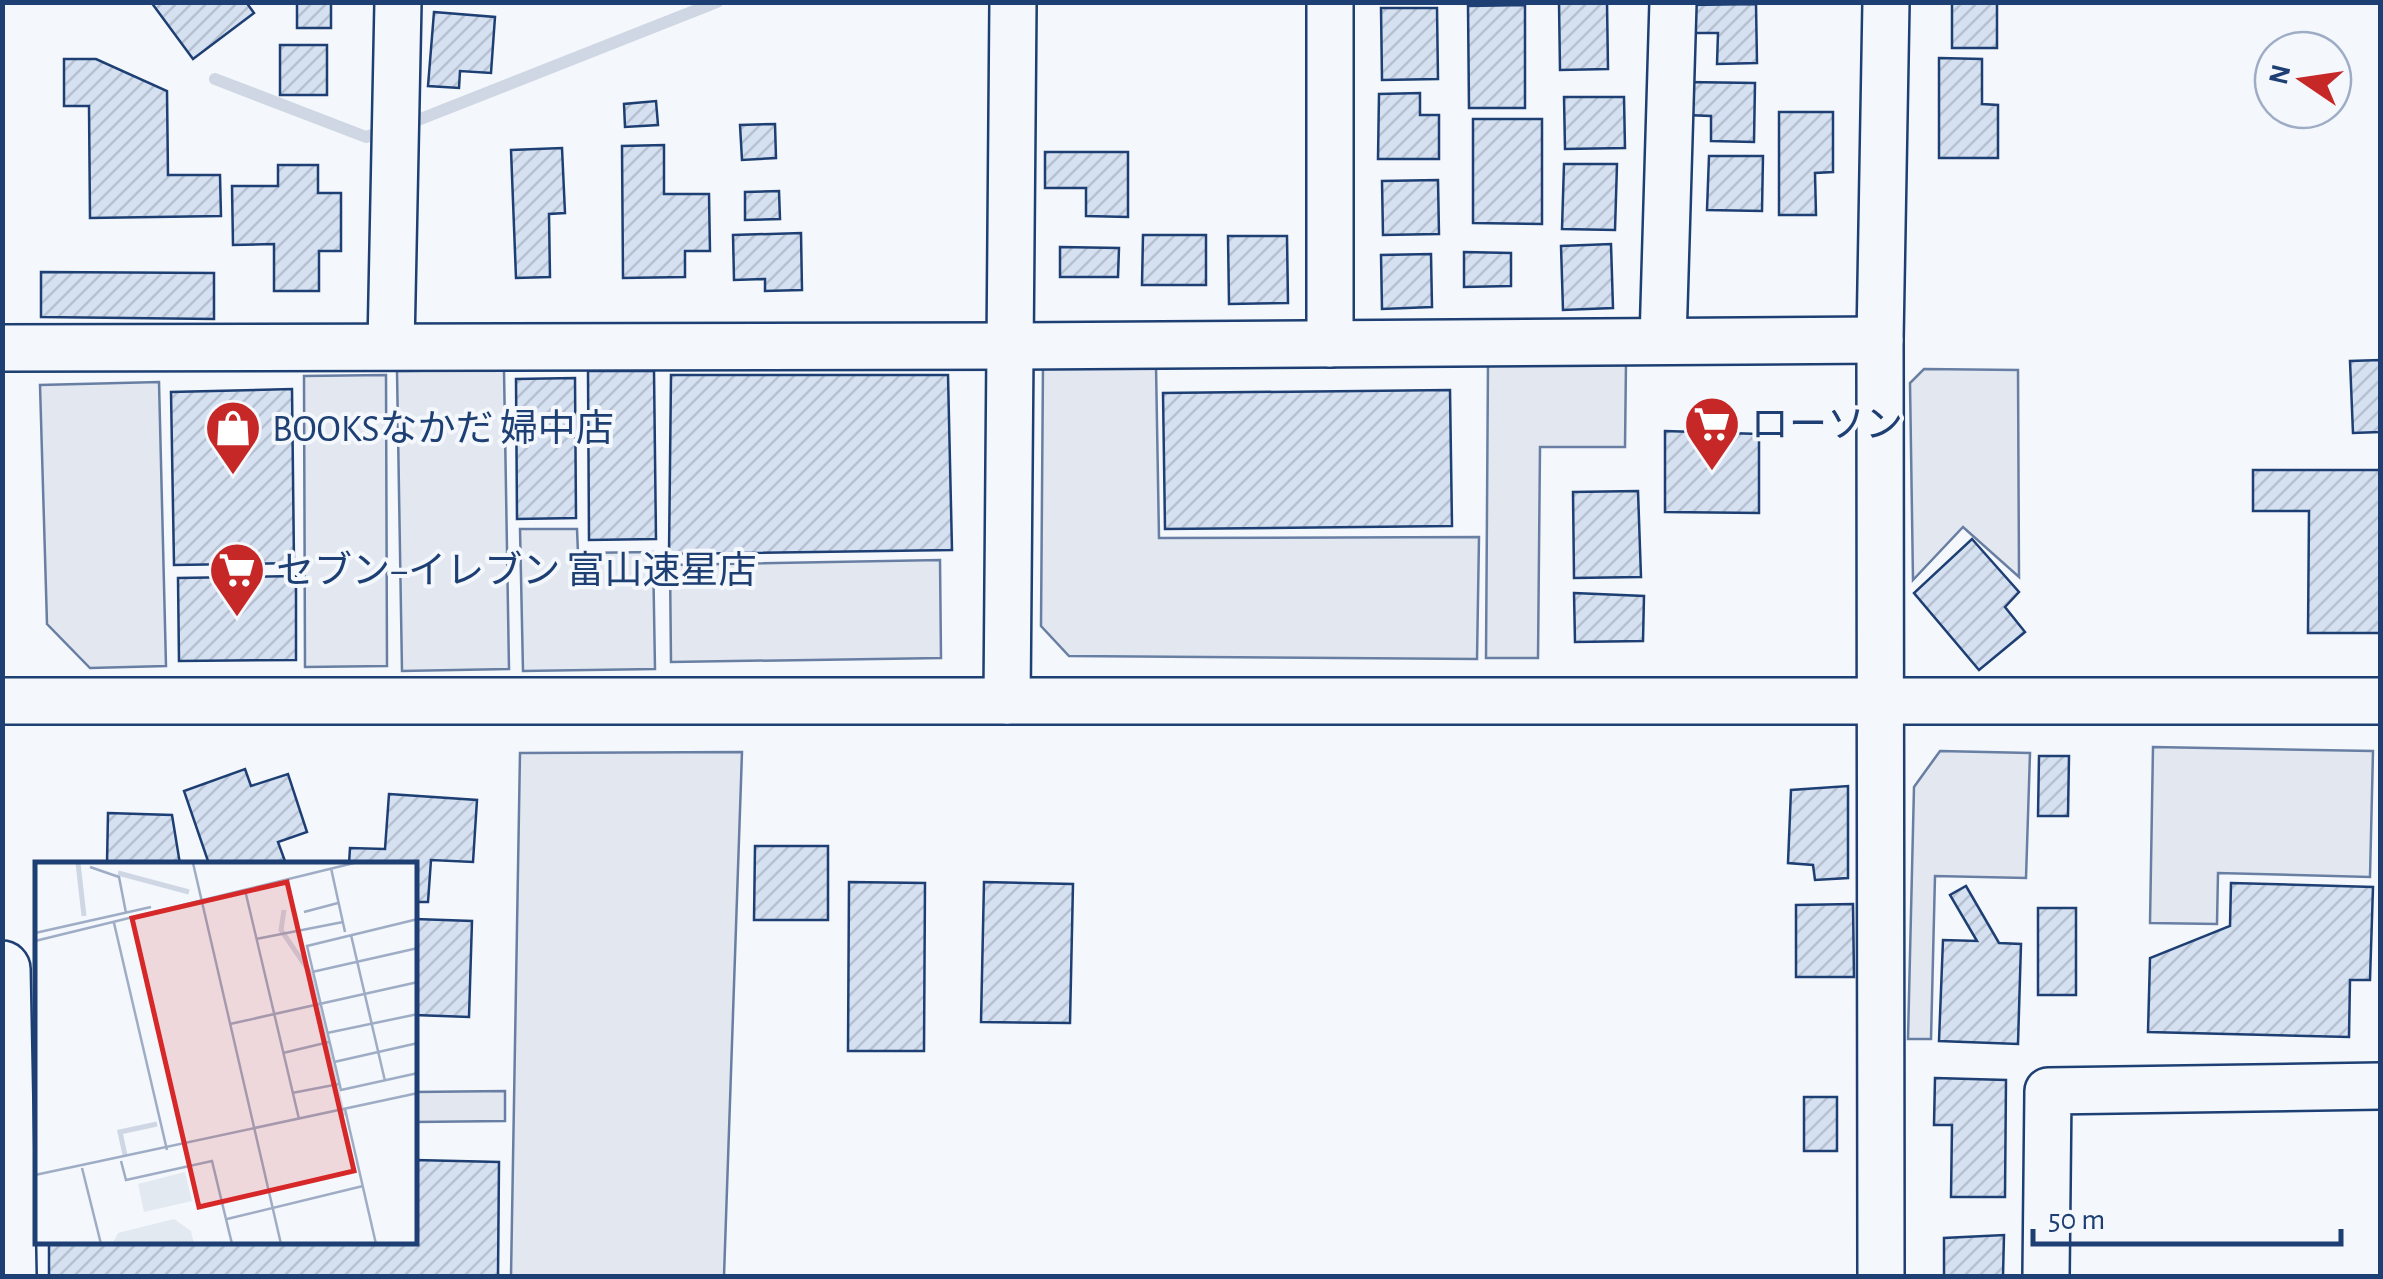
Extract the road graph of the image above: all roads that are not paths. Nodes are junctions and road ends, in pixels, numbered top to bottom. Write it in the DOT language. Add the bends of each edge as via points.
graph roads {
  1 [pos="398,2"];
  2 [pos="1013,2"];
  3 [pos="1330,2"];
  4 [pos="1673,2"];
  5 [pos="1886,2"];
  6 [pos="1663,340"];
  7 [pos="1880,340"];
  8 [pos="1330,344"];
  9 [pos="391,346"];
  10 [pos="1012,346"];
  11 [pos="2,348"];
  12 [pos="2,701"];
  13 [pos="1007,701"];
  14 [pos="1882,701"];
  15 [pos="2380,701"];
  16 [pos="2,969"];
  17 [pos="2380,1086"];
  18 [pos="8,1276"];
  19 [pos="1881,1276"];
  20 [pos="2046,1276"];
  1 -- 9 [label="street"];
  2 -- 10 [label="street"];
  3 -- 8 [label="street"];
  4 -- 6 [label="street"];
  5 -- 7 [label="street"];
  6 -- 7 [label="street"];
  6 -- 8 [label="street"];
  7 -- 14 [label="street"];
  8 -- 10 [label="street"];
  9 -- 10 [label="street"];
  9 -- 11 [label="street"];
  10 -- 13 [label="street"];
  12 -- 13 [label="street"];
  13 -- 14 [label="street"];
  14 -- 15 [label="street"];
  14 -- 19 [label="street"];
  16 -- 18 [label="highway"];
  17 -- 20 [label="street" via="2048,1091"];
}
